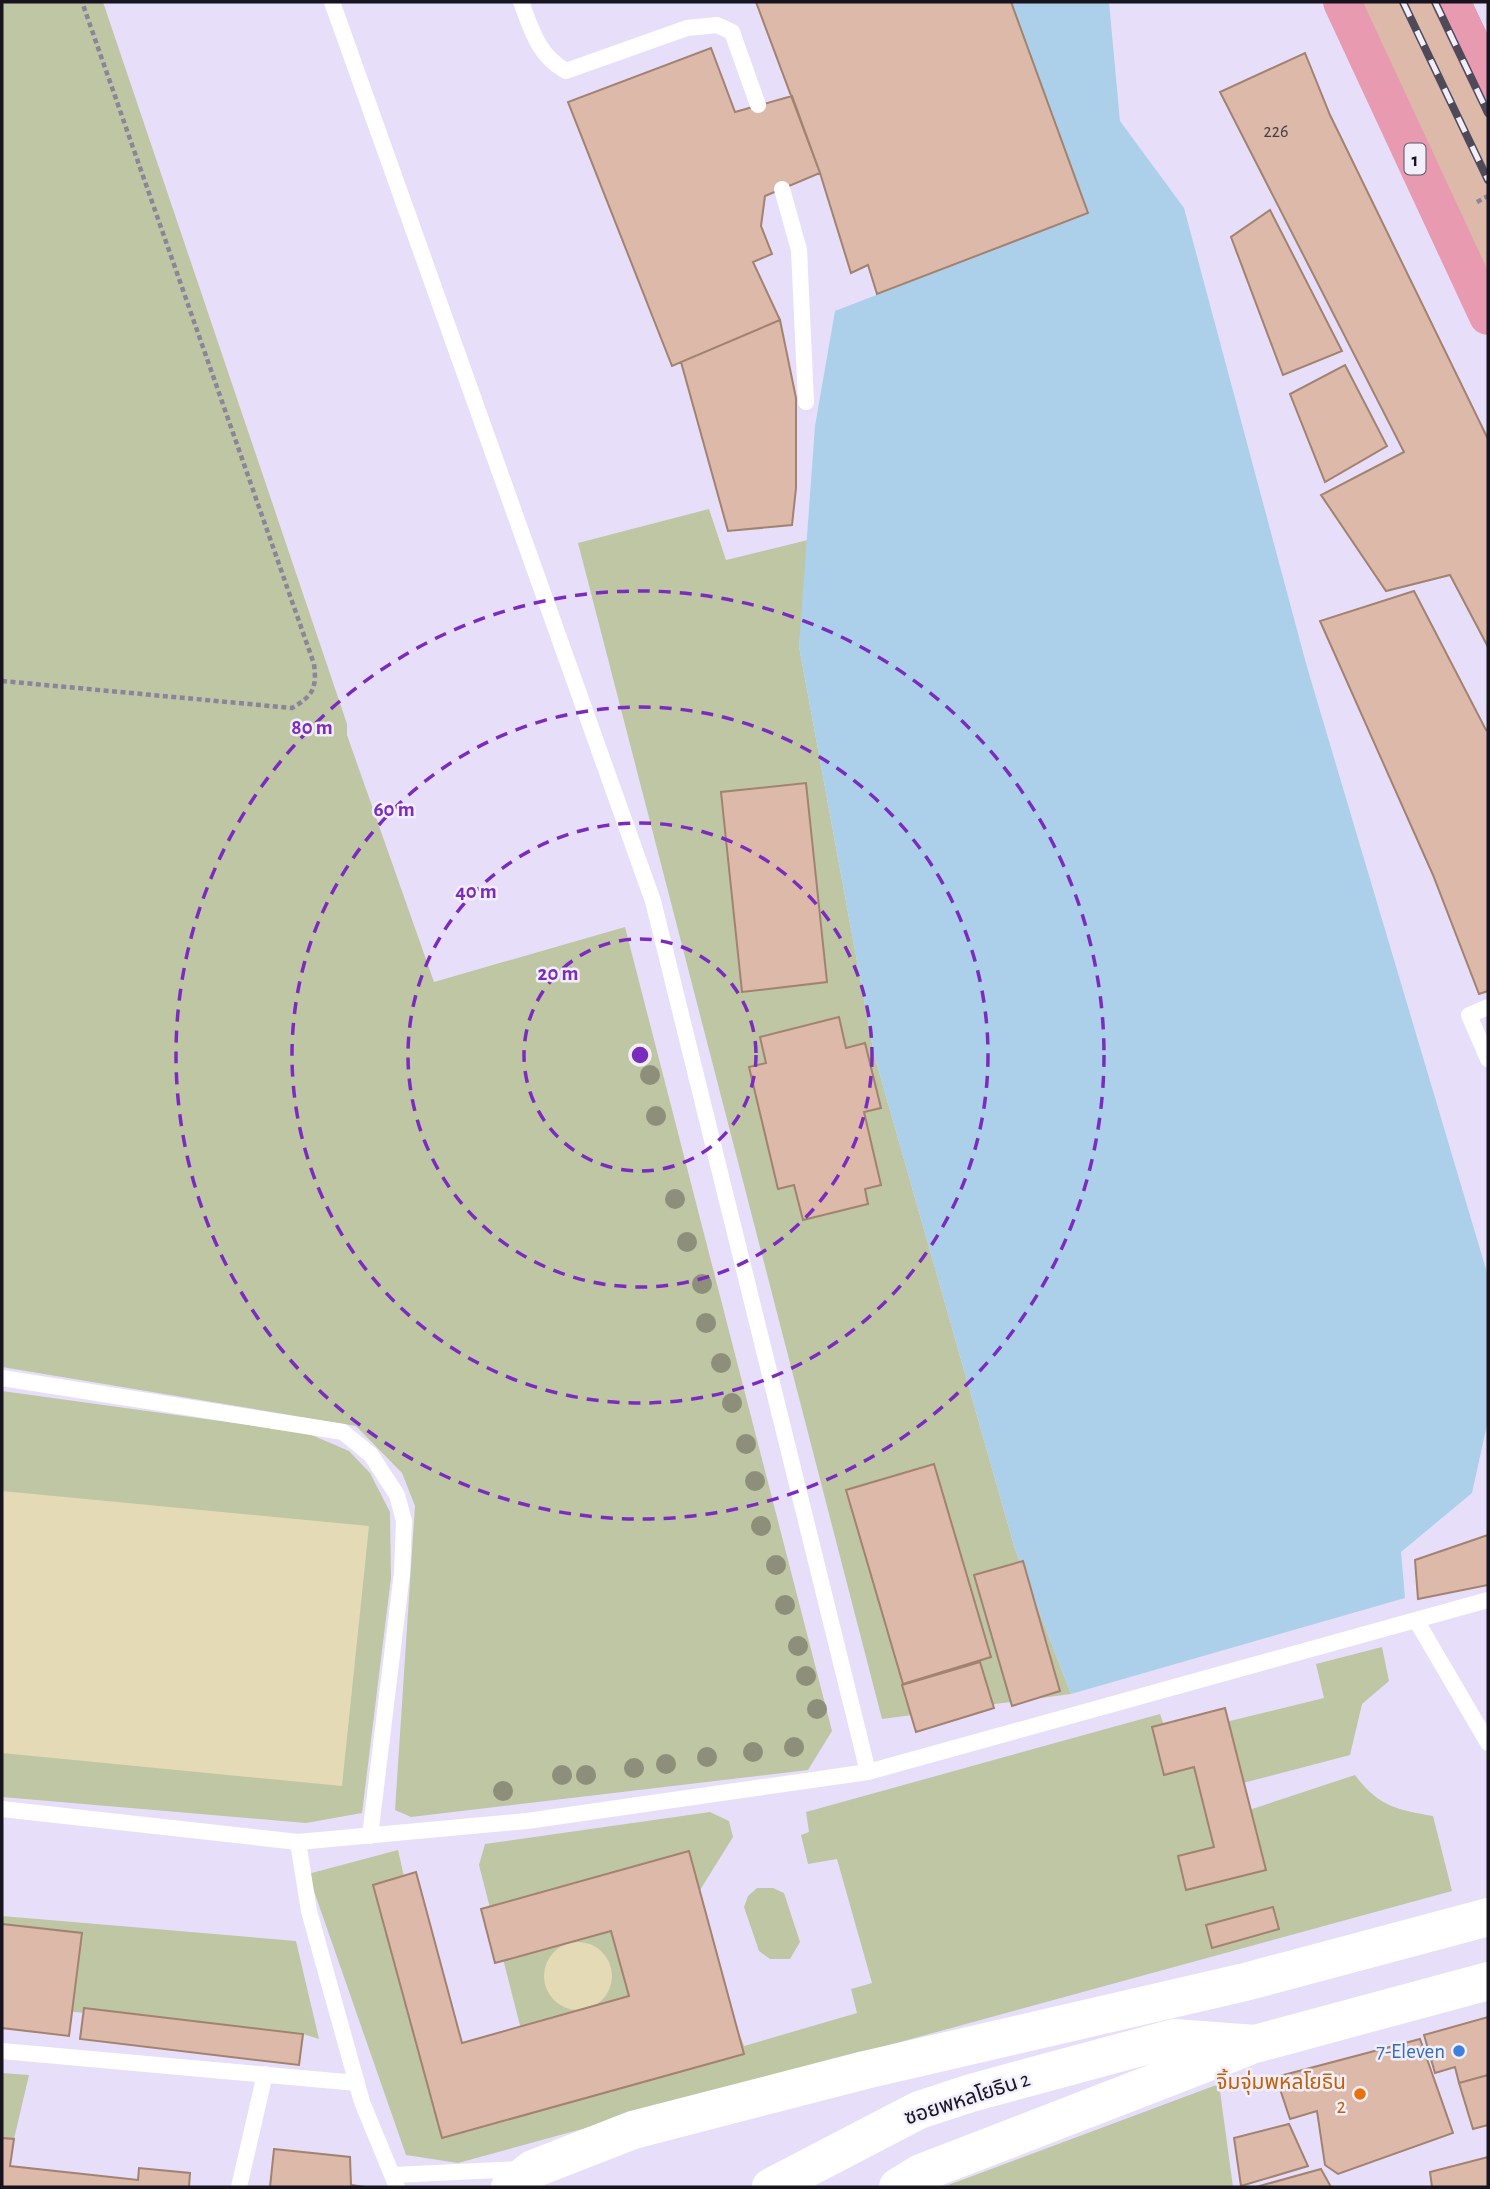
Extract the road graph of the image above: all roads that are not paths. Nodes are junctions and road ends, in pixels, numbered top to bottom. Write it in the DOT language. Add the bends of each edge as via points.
graph roads {
  1 [pos="332,2"];
  2 [pos="521,2"];
  3 [pos="1342,2"];
  4 [pos="1451,2"];
  5 [pos="1488,79"];
  6 [pos="758,105"];
  7 [pos="782,189"];
  8 [pos="1488,316"];
  9 [pos="806,402"];
  10 [pos="1488,1007"];
  11 [pos="1488,1059"];
  12 [pos="2,1378"];
  13 [pos="1488,1600"];
  14 [pos="1416,1620"];
  15 [pos="1488,1743"];
  16 [pos="868,1772"];
  17 [pos="2,1809"];
  18 [pos="370,1836"];
  19 [pos="298,1842"];
  20 [pos="1488,1917"];
  21 [pos="1488,1981"];
  22 [pos="1245,1982"];
  23 [pos="1174,2038"];
  24 [pos="1255,2044"];
  25 [pos="2,2051"];
  26 [pos="264,2074"];
  27 [pos="357,2083"];
  28 [pos="522,2178"];
  29 [pos="395,2181"];
  30 [pos="239,2187"];
  31 [pos="771,2187"];
  32 [pos="898,2187"];
  1 -- 16 [label="lane" via="653,901"];
  2 -- 6 [label="lane" via="549,61 566,71 687,28 718,25 732,32"];
  3 -- 8 [label="main road, 1"];
  4 -- 5 [label="main road"];
  7 -- 9 [label="lane" via="799,250"];
  10 -- 11 [label="lane" via="1469,1015"];
  12 -- 18 [label="lane" via="343,1432 371,1455 397,1495 404,1521 402,1573"];
  13 -- 14 [label="lane"];
  14 -- 15 [label="lane"];
  14 -- 16 [label="lane"];
  16 -- 18 [label="lane" via="527,1821"];
  17 -- 19 [label="lane"];
  18 -- 19 [label="lane"];
  19 -- 27 [label="lane" via="309,1911"];
  20 -- 22 [label="street, ซอยพหลโยธิน 2"];
  21 -- 24 [label="street, ซอยพหลโยธิน 2"];
  22 -- 23 [label="street, ซอยพหลโยธิน 2"];
  22 -- 28 [label="street" via="865,2070 634,2130"];
  23 -- 24 [label="street, ซอยพหลโยธิน 2"];
  23 -- 31 [label="street, ซอยพหลโยธิน 2" via="919,2110"];
  24 -- 32 [label="street" via="921,2174"];
  25 -- 26 [label="lane"];
  26 -- 27 [label="lane"];
  26 -- 30 [label="lane"];
  27 -- 29 [label="lane"];
  28 -- 29 [label="lane"];
}
